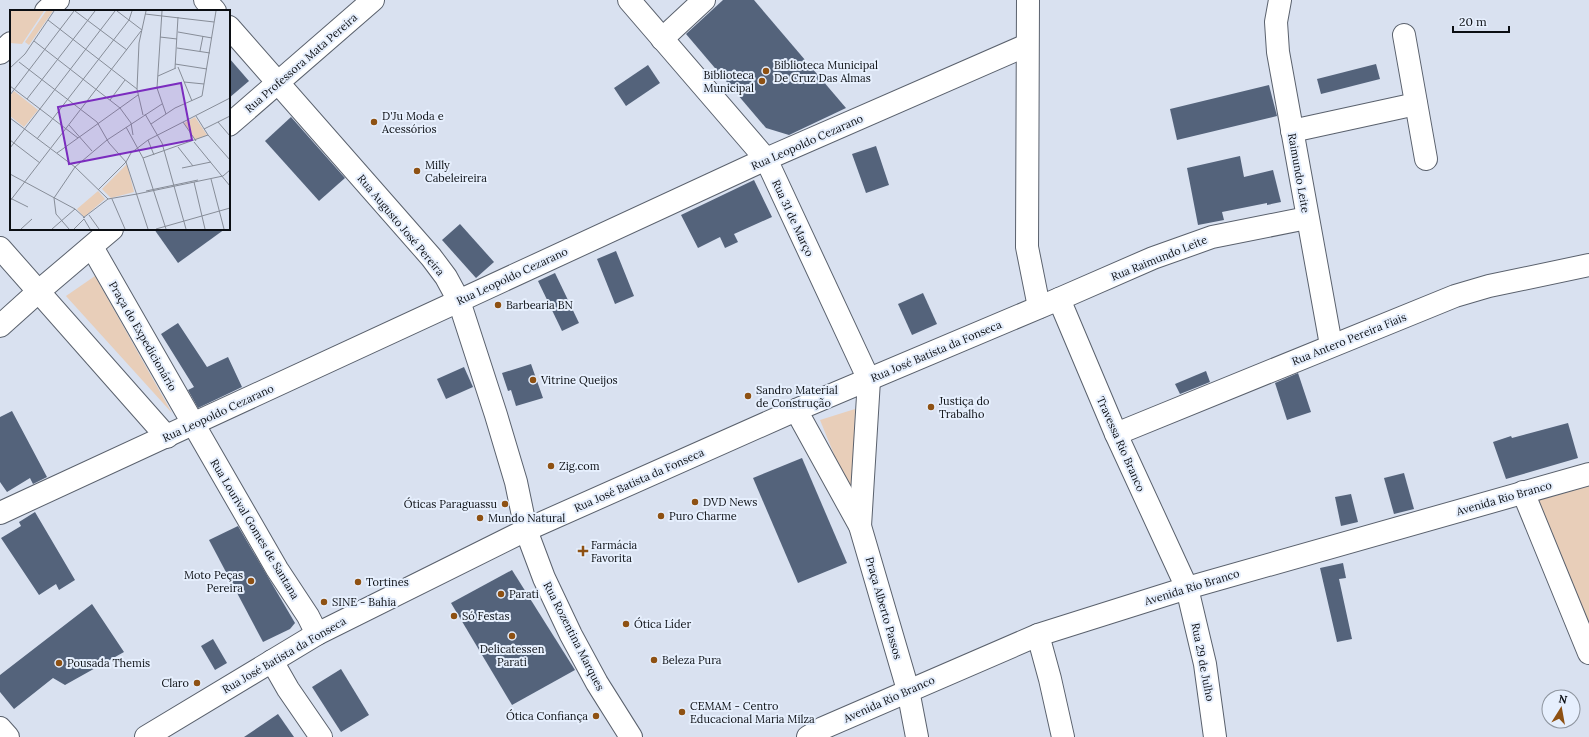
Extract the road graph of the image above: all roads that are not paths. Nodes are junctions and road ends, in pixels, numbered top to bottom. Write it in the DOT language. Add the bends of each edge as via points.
graph roads {
  1 [pos="58,0"];
  2 [pos="205,0"];
  3 [pos="373,0"];
  4 [pos="628,0"];
  5 [pos="704,0"];
  6 [pos="1028,0"];
  7 [pos="1273,1"];
  8 [pos="47,10"];
  9 [pos="214,10"];
  10 [pos="230,28"];
  11 [pos="1404,35"];
  12 [pos="662,39"];
  13 [pos="10,44"];
  14 [pos="1027,45"];
  15 [pos="0,53"];
  16 [pos="278,82"];
  17 [pos="1416,104"];
  18 [pos="230,124"];
  19 [pos="1292,131"];
  20 [pos="766,159"];
  21 [pos="1426,159"];
  22 [pos="1307,218"];
  23 [pos="111,230"];
  24 [pos="92,247"];
  25 [pos="0,248"];
  26 [pos="1589,265"];
  27 [pos="39,291"];
  28 [pos="1059,299"];
  29 [pos="458,301"];
  30 [pos="1039,307"];
  31 [pos="0,326"];
  32 [pos="1331,345"];
  33 [pos="869,380"];
  34 [pos="796,410"];
  35 [pos="194,425"];
  36 [pos="1116,434"];
  37 [pos="167,437"];
  38 [pos="1589,474"];
  39 [pos="1523,492"];
  40 [pos="0,513"];
  41 [pos="860,526"];
  42 [pos="526,530"];
  43 [pos="1187,588"];
  44 [pos="316,634"];
  45 [pos="1038,635"];
  46 [pos="1589,653"];
  47 [pos="272,661"];
  48 [pos="908,690"];
  49 [pos="0,728"];
  50 [pos="8,737"];
  51 [pos="146,737"];
  52 [pos="321,737"];
  53 [pos="631,737"];
  54 [pos="808,737"];
  55 [pos="917,737"];
  56 [pos="1063,737"];
  57 [pos="1215,737"];
  1 -- 8 [label="street"];
  2 -- 9 [label="street"];
  3 -- 16 [label="street, Rua Professora Mata Pereira"];
  4 -- 12 [label="street, Rua 31 de Março"];
  5 -- 12 [label="street"];
  6 -- 14 [label="street"];
  7 -- 19 [label="street, Raimundo Leite" via="1278,52"];
  10 -- 16 [label="street, Rua Augusto José Pereira"];
  11 -- 17 [label="street"];
  12 -- 20 [label="street, Rua 31 de Março"];
  13 -- 15 [label="street"];
  14 -- 20 [label="street, Rua Leopoldo Cezarano"];
  14 -- 30 [label="street" via="1027,247"];
  16 -- 18 [label="street, Rua Professora Mata Pereira"];
  16 -- 29 [label="street, Rua Augusto José Pereira" via="431,257 446,277"];
  17 -- 19 [label="street"];
  17 -- 21 [label="street"];
  19 -- 22 [label="street, Raimundo Leite"];
  20 -- 29 [label="street, Rua Leopoldo Cezarano"];
  20 -- 33 [label="street, Rua 31 de Março"];
  22 -- 28 [label="street, Rua Raimundo Leite" via="1212,237 1181,247"];
  22 -- 32 [label="street, Raimundo Leite"];
  23 -- 24 [label="street"];
  24 -- 27 [label="street"];
  24 -- 35 [label="street, Praça do Expedicionário"];
  25 -- 27 [label="street"];
  26 -- 32 [label="street, Rua Antero Pereira Fiais" via="1454,296"];
  27 -- 31 [label="street"];
  27 -- 37 [label="street"];
  28 -- 30 [label="street, Rua Raimundo Leite"];
  28 -- 36 [label="street, Travessa Rio Branco"];
  29 -- 35 [label="street, Rua Leopoldo Cezarano"];
  29 -- 42 [label="street, Rua Augusto José Pereira" via="516,482"];
  30 -- 33 [label="street, Rua José Batista da Fonseca"];
  32 -- 36 [label="street, Rua Antero Pereira Fiais"];
  33 -- 34 [label="street, Rua José Batista da Fonseca"];
  33 -- 41 [label="street, Praça Alberto Passos"];
  34 -- 41 [label="street, Praça Alberto Passos"];
  34 -- 42 [label="street, Rua José Batista da Fonseca"];
  35 -- 37 [label="street, Rua Leopoldo Cezarano"];
  35 -- 44 [label="street, Rua Lourival Gomes de Santana" via="308,616"];
  36 -- 43 [label="street, Travessa Rio Branco"];
  37 -- 40 [label="street, Rua Leopoldo Cezarano"];
  38 -- 39 [label="street, Avenida Rio Branco"];
  39 -- 43 [label="street, Avenida Rio Branco"];
  39 -- 46 [label="street"];
  41 -- 48 [label="street, Praça Alberto Passos"];
  42 -- 44 [label="street, Rua José Batista da Fonseca"];
  42 -- 53 [label="street, Rua Rozentina Marques" via="544,578 571,635"];
  43 -- 45 [label="street, Avenida Rio Branco"];
  43 -- 57 [label="street, Rua 29 de Julho" via="1205,664"];
  44 -- 47 [label="street, Rua José Batista da Fonseca"];
  45 -- 48 [label="street, Avenida Rio Branco"];
  45 -- 56 [label="street"];
  47 -- 51 [label="street, Rua José Batista da Fonseca"];
  47 -- 52 [label="street"];
  48 -- 54 [label="street, Avenida Rio Branco"];
  48 -- 55 [label="street, Praça Alberto Passos"];
  49 -- 50 [label="street"];
}
